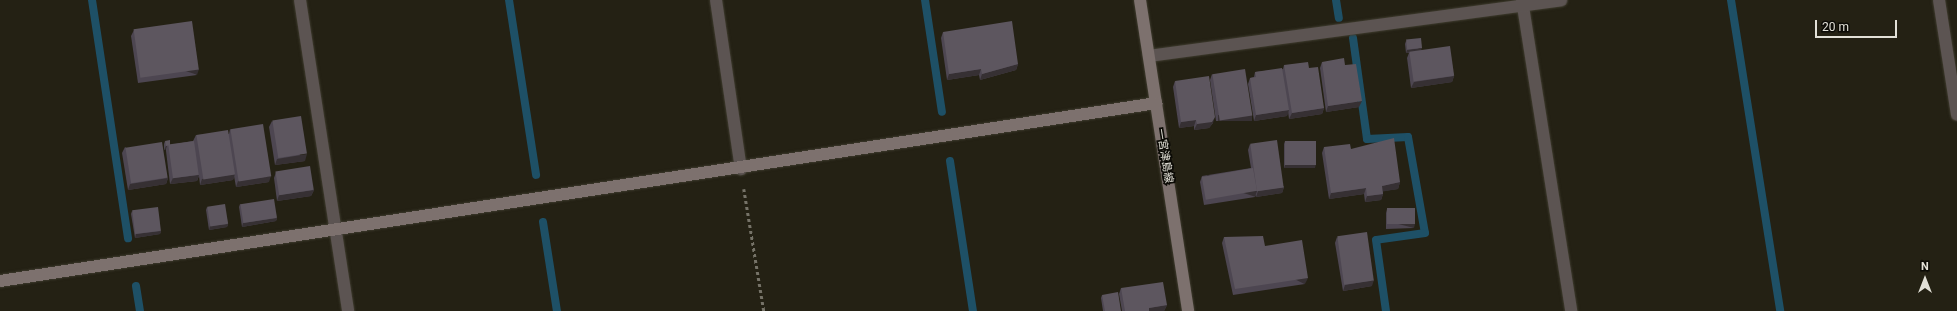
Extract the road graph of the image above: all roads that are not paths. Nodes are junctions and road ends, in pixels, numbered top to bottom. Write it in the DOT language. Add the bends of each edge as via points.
graph roads {
  1 [pos="300,0"];
  2 [pos="716,0"];
  3 [pos="1140,0"];
  4 [pos="1561,0"];
  5 [pos="1939,0"];
  6 [pos="1522,3"];
  7 [pos="1149,56"];
  8 [pos="1156,103"];
  9 [pos="1957,115"];
  10 [pos="741,169"];
  11 [pos="336,231"];
  12 [pos="0,281"];
  13 [pos="348,311"];
  14 [pos="1188,311"];
  15 [pos="1571,311"];
  1 -- 11 [label="street"];
  2 -- 10 [label="street"];
  3 -- 7 [label="street, 一宮津島線"];
  4 -- 6 [label="street"];
  5 -- 9 [label="street"];
  6 -- 7 [label="street"];
  6 -- 15 [label="street"];
  7 -- 8 [label="street, 一宮津島線"];
  8 -- 10 [label="street"];
  8 -- 14 [label="street, 一宮津島線"];
  10 -- 11 [label="street"];
  11 -- 12 [label="street"];
  11 -- 13 [label="street"];
}
